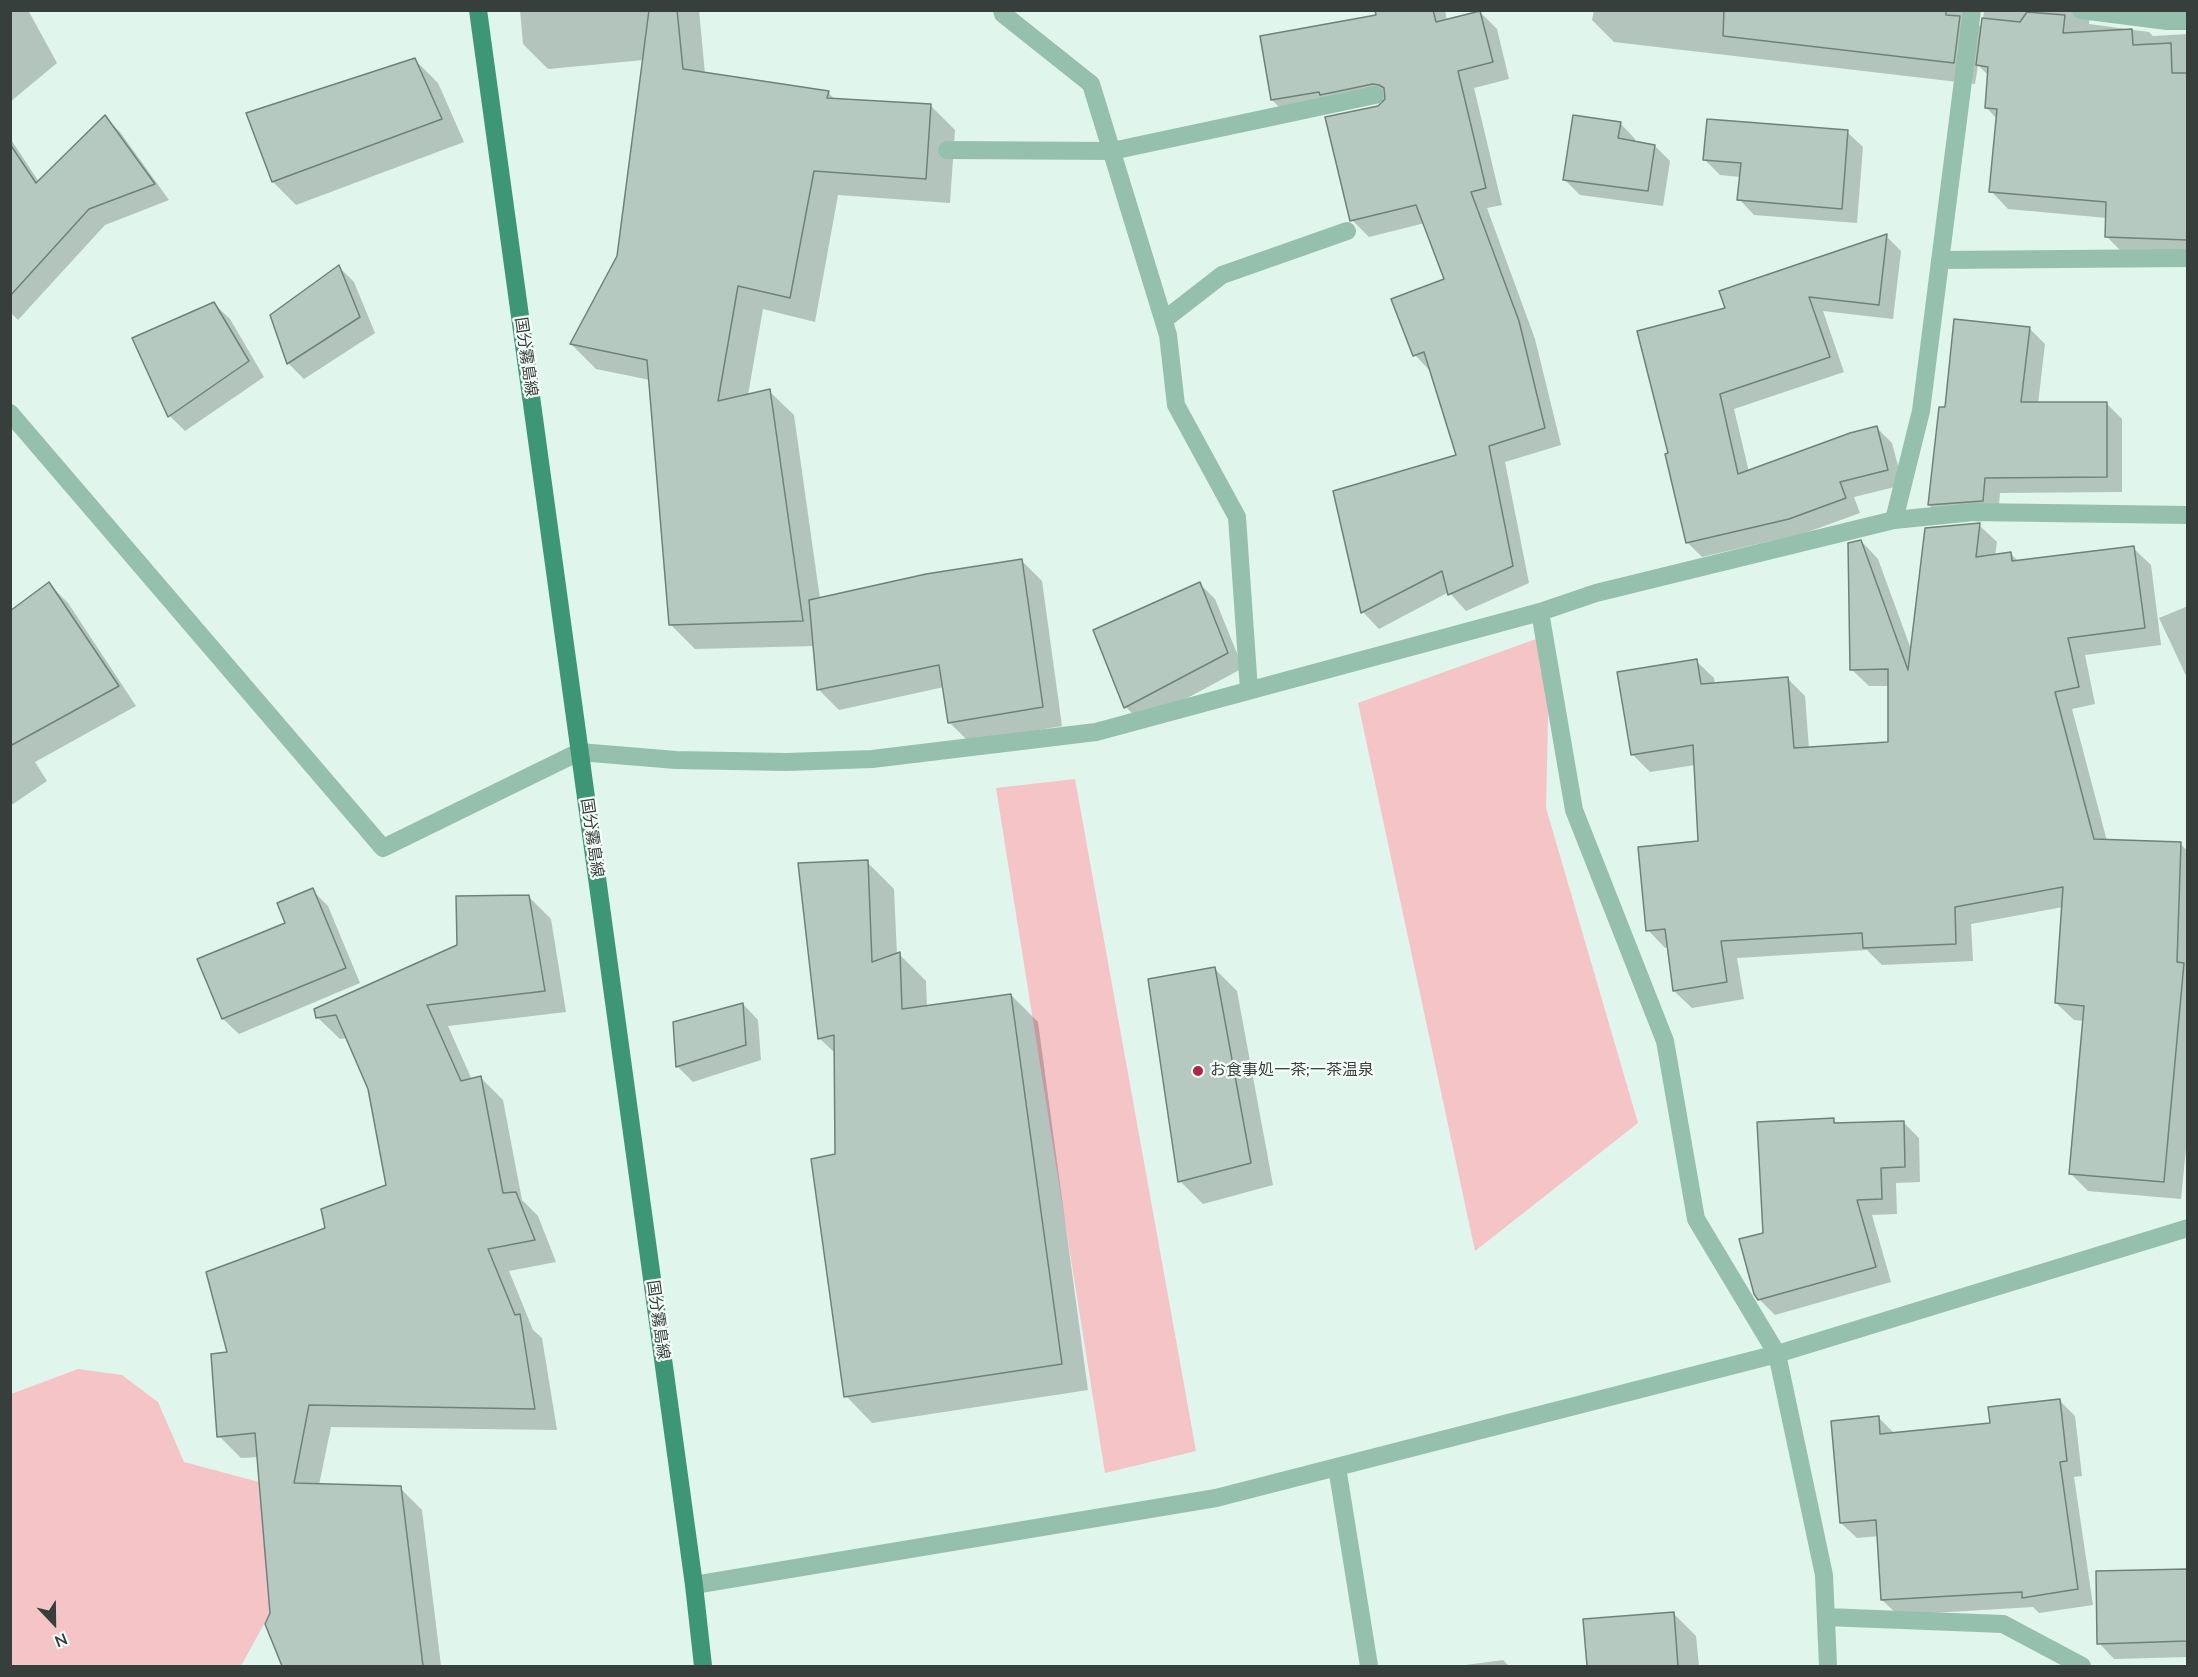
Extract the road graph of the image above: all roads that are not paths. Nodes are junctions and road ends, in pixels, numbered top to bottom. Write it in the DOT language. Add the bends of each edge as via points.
graph roads {
  1 [pos="478,10"];
  2 [pos="1002,10"];
  3 [pos="1972,10"];
  4 [pos="2080,10"];
  5 [pos="2187,21"];
  6 [pos="1376,95"];
  7 [pos="947,150"];
  8 [pos="1112,151"];
  9 [pos="1347,231"];
  10 [pos="2187,258"];
  11 [pos="1940,260"];
  12 [pos="1164,320"];
  13 [pos="10,413"];
  14 [pos="2187,515"];
  15 [pos="1894,520"];
  16 [pos="1540,612"];
  17 [pos="1249,690"];
  18 [pos="579,752"];
  19 [pos="2187,1228"];
  20 [pos="1777,1354"];
  21 [pos="1337,1467"];
  22 [pos="694,1585"];
  23 [pos="1826,1617"];
  24 [pos="703,1666"];
  25 [pos="1369,1666"];
  26 [pos="1828,1666"];
  27 [pos="2082,1666"];
  1 -- 18 [label="main road, 国分霧島線"];
  2 -- 8 [label="street" via="1003,15 1091,84"];
  3 -- 11 [label="street"];
  4 -- 5 [label="street"];
  6 -- 8 [label="street"];
  7 -- 8 [label="street"];
  8 -- 12 [label="street"];
  9 -- 12 [label="street" via="1222,275"];
  10 -- 11 [label="street"];
  11 -- 15 [label="street" via="1921,411"];
  12 -- 17 [label="street" via="1176,405 1238,517"];
  13 -- 18 [label="street" via="383,848"];
  14 -- 15 [label="street" via="1974,512"];
  15 -- 16 [label="street" via="1596,593"];
  16 -- 17 [label="street"];
  16 -- 20 [label="street" via="1574,810 1665,1041 1696,1219"];
  17 -- 18 [label="street" via="1096,732 872,759 676,760"];
  18 -- 22 [label="main road, 国分霧島線"];
  19 -- 20 [label="street"];
  20 -- 21 [label="street"];
  20 -- 23 [label="street" via="1824,1575"];
  21 -- 22 [label="street" via="1216,1497"];
  21 -- 25 [label="street"];
  22 -- 24 [label="main road, 国分霧島線"];
  23 -- 26 [label="street"];
  23 -- 27 [label="street" via="2003,1624"];
}
